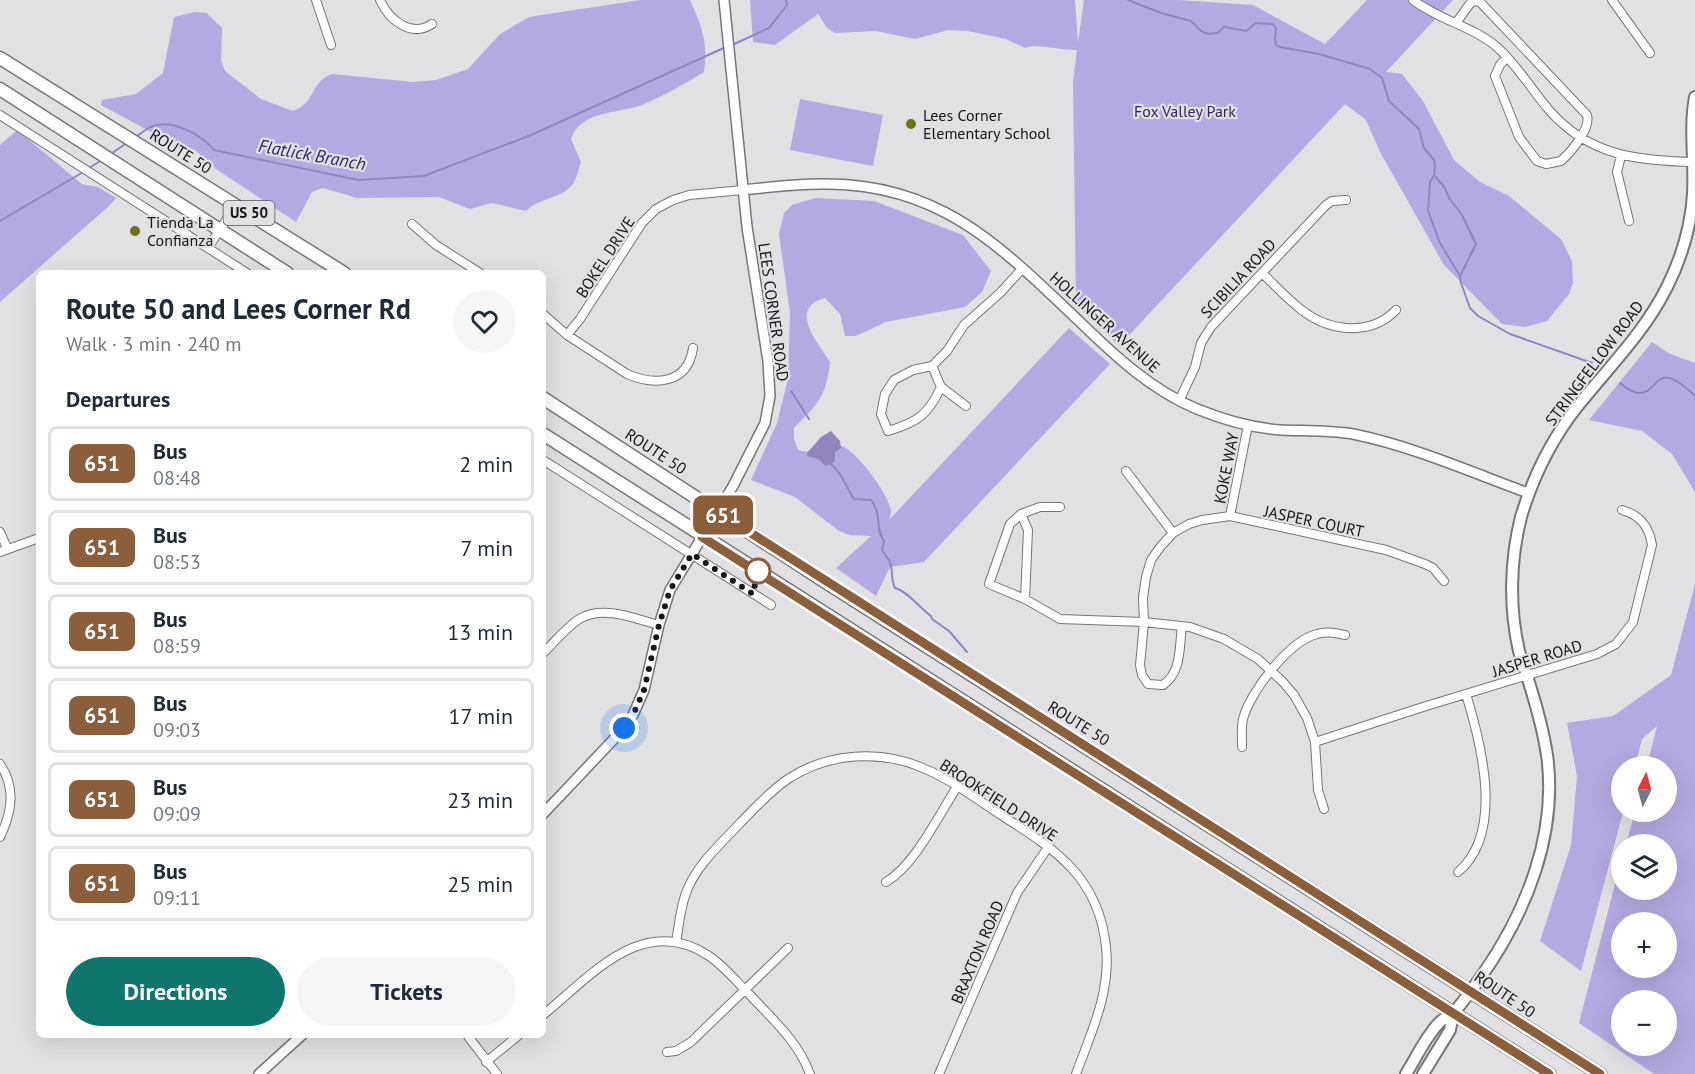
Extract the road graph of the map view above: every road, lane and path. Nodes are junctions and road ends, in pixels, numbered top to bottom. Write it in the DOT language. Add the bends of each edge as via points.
graph roads {
  1 [pos="316,0"];
  2 [pos="380,0"];
  3 [pos="724,0"];
  4 [pos="1413,0"];
  5 [pos="1612,0"];
  6 [pos="1456,23"];
  7 [pos="432,24"];
  8 [pos="331,45"];
  9 [pos="1650,53"];
  10 [pos="1507,57"];
  11 [pos="0,58"];
  12 [pos="0,89"];
  13 [pos="1695,97"];
  14 [pos="0,115"];
  15 [pos="1580,137"];
  16 [pos="1621,156"];
  17 [pos="1694,162"];
  18 [pos="743,190"];
  19 [pos="1346,200"];
  20 [pos="236,205"];
  21 [pos="1629,221"];
  22 [pos="412,224"];
  23 [pos="220,230"];
  24 [pos="208,248"];
  25 [pos="1023,268"];
  26 [pos="242,270"];
  27 [pos="282,270"];
  28 [pos="339,270"];
  29 [pos="475,270"];
  30 [pos="1262,273"];
  31 [pos="1396,310"];
  32 [pos="546,317"];
  33 [pos="567,335"];
  34 [pos="693,348"];
  35 [pos="932,366"];
  36 [pos="940,387"];
  37 [pos="546,400"];
  38 [pos="1179,401"];
  39 [pos="966,406"];
  40 [pos="1248,425"];
  41 [pos="546,436"];
  42 [pos="546,462"];
  43 [pos="1126,471"];
  44 [pos="1528,493"];
  45 [pos="1060,507"];
  46 [pos="1622,510"];
  47 [pos="718,512"];
  48 [pos="1021,514"];
  49 [pos="1230,516"];
  50 [pos="0,532"];
  51 [pos="1173,533"];
  52 [pos="702,537"];
  53 [pos="36,539"];
  54 [pos="3,550"];
  55 [pos="692,554"];
  56 [pos="1444,581"];
  57 [pos="1025,599"];
  58 [pos="771,605"];
  59 [pos="1144,622"];
  60 [pos="659,625"];
  61 [pos="1182,626"];
  62 [pos="1345,635"];
  63 [pos="546,650"];
  64 [pos="1273,671"];
  65 [pos="1527,675"];
  66 [pos="1466,694"];
  67 [pos="1315,742"];
  68 [pos="1242,747"];
  69 [pos="0,764"];
  70 [pos="957,787"];
  71 [pos="1324,809"];
  72 [pos="546,811"];
  73 [pos="0,837"];
  74 [pos="1049,846"];
  75 [pos="1458,872"];
  76 [pos="886,882"];
  77 [pos="676,942"];
  78 [pos="788,948"];
  79 [pos="744,990"];
  80 [pos="1471,991"];
  81 [pos="546,1013"];
  82 [pos="1454,1013"];
  83 [pos="299,1038"];
  84 [pos="469,1038"];
  85 [pos="515,1038"];
  86 [pos="667,1052"];
  87 [pos="486,1062"];
  88 [pos="259,1074"];
  89 [pos="497,1074"];
  90 [pos="810,1074"];
  91 [pos="939,1074"];
  92 [pos="1076,1074"];
  93 [pos="1406,1074"];
  94 [pos="1423,1074"];
  95 [pos="1549,1074"];
  96 [pos="1600,1074"];
  1 -- 8 [label="street"];
  2 -- 7 [label="street" via="392,18 408,28"];
  3 -- 18 [label="street, LEES CORNER ROAD"];
  4 -- 6 [label="street"];
  5 -- 9 [label="street"];
  6 -- 10 [label="street" via="1489,41"];
  6 -- 15 [label="street" via="1468,4 1480,2 1587,116"];
  10 -- 15 [label="street" via="1548,109"];
  10 -- 15 [label="street" via="1495,76 1519,137 1537,160 1546,164 1561,160"];
  11 -- 20 [label="highway, ROUTE 50 / US 50"];
  12 -- 23 [label="highway, US 50"];
  13 -- 17 [label="main road, STRINGFELLOW ROAD"];
  14 -- 24 [label="street"];
  15 -- 16 [label="street"];
  16 -- 17 [label="street"];
  16 -- 21 [label="street" via="1617,172"];
  17 -- 44 [label="main road, STRINGFELLOW ROAD" via="1687,237 1666,288 1631,345 1562,429"];
  18 -- 25 [label="street, HOLLINGER AVENUE" via="831,184 901,194 958,218"];
  18 -- 33 [label="street, BOKEL DRIVE" via="689,195 656,209 642,223"];
  18 -- 47 [label="street, LEES CORNER ROAD" via="765,332 770,396 762,430"];
  19 -- 30 [label="street, SCIBILIA ROAD" via="1326,205"];
  20 -- 23 [label="street"];
  20 -- 28 [label="highway, ROUTE 50 / US 50"];
  22 -- 29 [label="street"];
  23 -- 24 [label="street"];
  23 -- 27 [label="highway, US 50"];
  24 -- 26 [label="street"];
  25 -- 35 [label="street" via="964,325"];
  25 -- 38 [label="street, HOLLINGER AVENUE" via="1137,374"];
  30 -- 31 [label="street" via="1302,310 1336,326 1375,326"];
  30 -- 38 [label="street, SCIBILIA ROAD" via="1205,335"];
  32 -- 33 [label="street"];
  33 -- 34 [label="street" via="627,374 649,381 677,376 689,364"];
  35 -- 36 [label="street"];
  35 -- 36 [label="street" via="894,380 885,394 881,414 888,430 920,419 932,406"];
  36 -- 39 [label="street"];
  37 -- 47 [label="highway, ROUTE 50"];
  38 -- 40 [label="street, HOLLINGER AVENUE"];
  40 -- 44 [label="street, HOLLINGER AVENUE" via="1329,431 1376,440"];
  40 -- 49 [label="street, KOKE WAY"];
  41 -- 52 [label="highway"];
  42 -- 55 [label="street"];
  43 -- 51 [label="street"];
  44 -- 65 [label="main road, STRINGFELLOW ROAD" via="1516,543 1512,590 1519,652"];
  45 -- 48 [label="street" via="1040,507"];
  46 -- 65 [label="street, JASPER ROAD" via="1643,521 1652,545 1628,630 1606,651"];
  47 -- 52 [label="street, LEES CORNER ROAD"];
  47 -- 80 [label="highway, ROUTE 50"];
  48 -- 57 [label="street" via="1028,530"];
  48 -- 57 [label="street" via="1010,524 989,584"];
  49 -- 51 [label="street, JASPER COURT" via="1189,524"];
  49 -- 56 [label="street, JASPER COURT" via="1386,550 1433,568"];
  50 -- 54 [label="street"];
  51 -- 59 [label="street, JASPER COURT" via="1151,561 1143,598"];
  52 -- 55 [label="street, LEES CORNER ROAD"];
  52 -- 82 [label="highway"];
  53 -- 54 [label="street"];
  55 -- 58 [label="street"];
  55 -- 60 [label="street, LEES CORNER ROAD" via="670,590"];
  57 -- 59 [label="street" via="1060,620"];
  59 -- 61 [label="street"];
  59 -- 61 [label="street, JASPER COURT" via="1140,665 1148,684 1163,685 1173,678"];
  60 -- 63 [label="street" via="594,613 575,622"];
  60 -- 72 [label="street, LEES CORNER ROAD" via="644,690 633,715"];
  61 -- 64 [label="street" via="1224,639"];
  62 -- 64 [label="street" via="1327,632 1309,637"];
  64 -- 67 [label="street" via="1300,703"];
  64 -- 68 [label="street" via="1252,695 1242,721"];
  65 -- 66 [label="street, JASPER ROAD"];
  65 -- 80 [label="main road, STRINGFELLOW ROAD" via="1547,757 1548,803 1541,851 1516,918"];
  66 -- 67 [label="street, JASPER ROAD"];
  66 -- 75 [label="street" via="1483,760 1485,800 1477,848"];
  67 -- 71 [label="street" via="1318,790"];
  69 -- 73 [label="street" via="8,776 12,803"];
  70 -- 74 [label="street, BROOKFIELD DRIVE"];
  70 -- 76 [label="street" via="908,863"];
  70 -- 77 [label="street, BROOKFIELD DRIVE" via="922,767 875,756 834,760 788,779 762,800 703,863 686,893"];
  74 -- 91 [label="street, BRAXTON ROAD" via="1017,893"];
  74 -- 92 [label="street, BROOKFIELD DRIVE" via="1085,885 1099,914 1106,947 1103,997"];
  77 -- 79 [label="street" via="711,957"];
  77 -- 81 [label="street" via="645,942 623,951"];
  78 -- 79 [label="street"];
  79 -- 86 [label="street" via="691,1042"];
  79 -- 90 [label="street" via="794,1044"];
  80 -- 82 [label="main road, STRINGFELLOW ROAD"];
  80 -- 96 [label="highway, ROUTE 50"];
  82 -- 93 [label="main road, STRINGFELLOW ROAD" via="1438,1023"];
  82 -- 94 [label="main road, STRINGFELLOW ROAD" via="1450,1030"];
  82 -- 95 [label="highway"];
  83 -- 88 [label="street"];
  84 -- 87 [label="street"];
  85 -- 87 [label="street"];
  87 -- 89 [label="street"];
}
